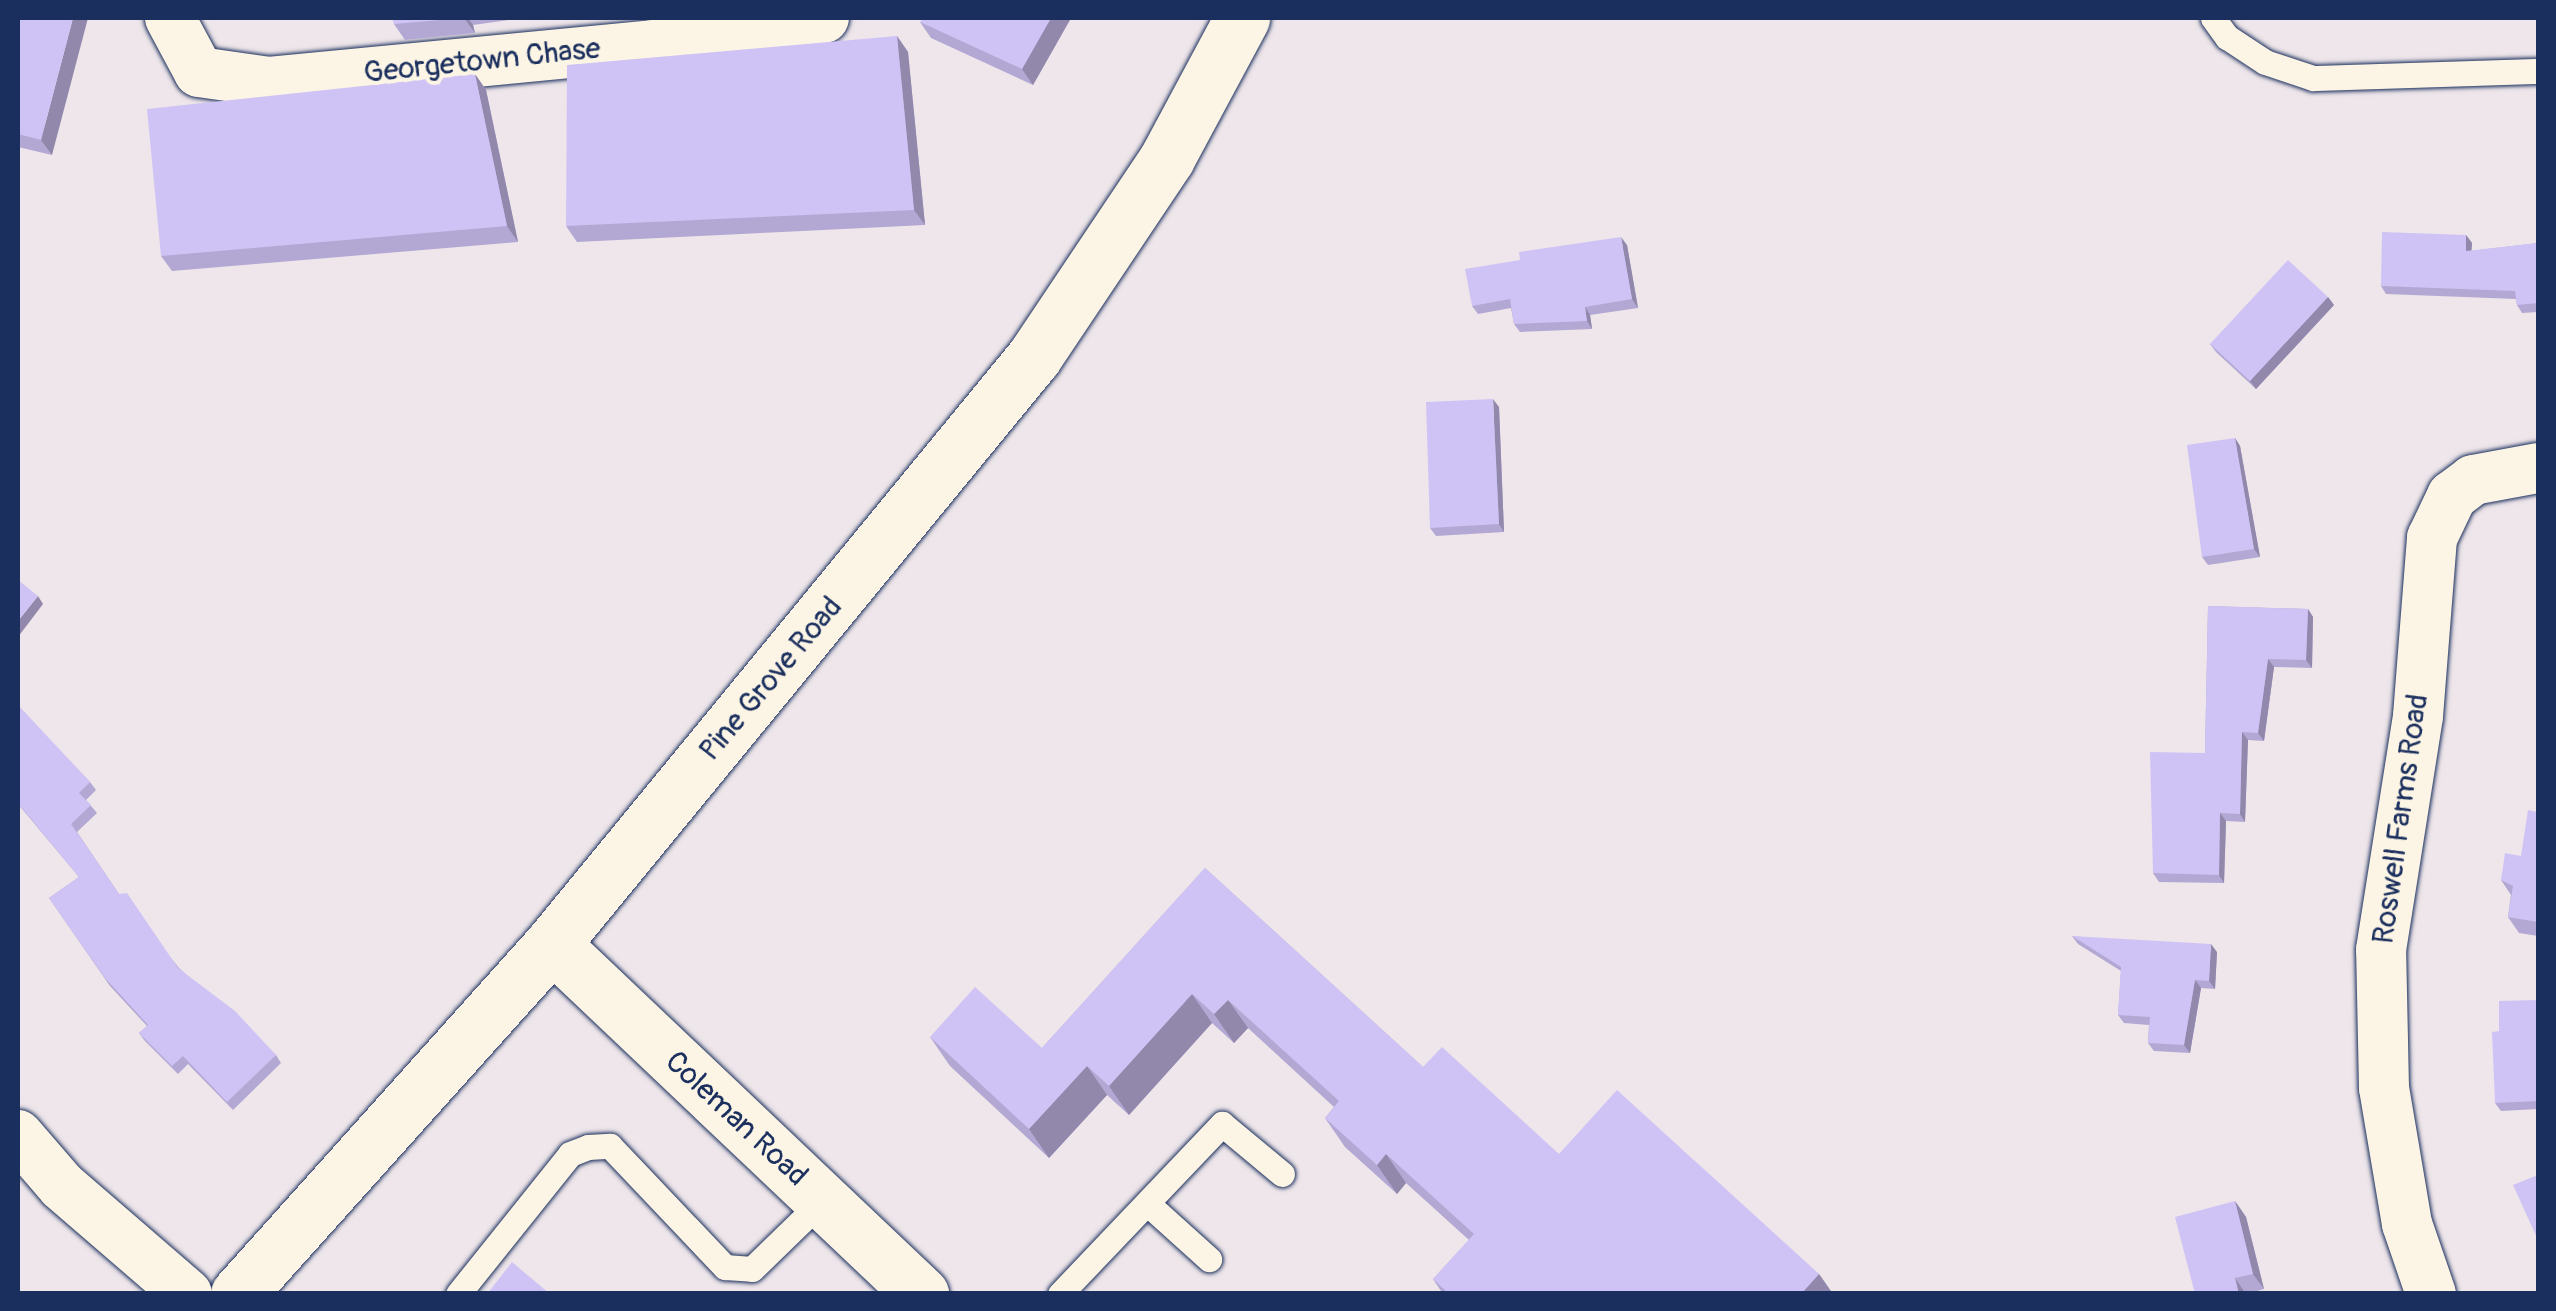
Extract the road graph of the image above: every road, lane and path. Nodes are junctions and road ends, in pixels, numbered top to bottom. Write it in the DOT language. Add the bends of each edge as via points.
graph roads {
  1 [pos="170,18"];
  2 [pos="824,18"];
  3 [pos="1242,18"];
  4 [pos="2213,18"];
  5 [pos="2538,71"];
  6 [pos="2538,468"];
  7 [pos="552,944"];
  8 [pos="18,1134"];
  9 [pos="1282,1174"];
  10 [pos="823,1200"];
  11 [pos="1149,1205"];
  12 [pos="1209,1258"];
  13 [pos="188,1294"];
  14 [pos="238,1294"];
  15 [pos="458,1294"];
  16 [pos="921,1294"];
  17 [pos="1060,1294"];
  18 [pos="2431,1294"];
  1 -- 2 [label="street, Georgetown Chase" via="199,72 269,82 753,34"];
  3 -- 7 [label="main road, Pine Grove Road" via="1167,158 1034,356"];
  4 -- 5 [label="lane" via="2227,37 2265,62 2313,78"];
  6 -- 18 [label="street, Roswell Farms Road" via="2474,480 2452,496 2432,538 2418,716 2381,950 2384,1088 2407,1224"];
  7 -- 10 [label="main road, Coleman Road"];
  7 -- 14 [label="main road, Pine Grove Road"];
  8 -- 13 [label="street" via="62,1186"];
  9 -- 11 [label="lane" via="1222,1124"];
  10 -- 15 [label="lane" via="752,1268 725,1267 610,1146 588,1147 570,1154"];
  10 -- 16 [label="main road, Coleman Road"];
  11 -- 12 [label="lane"];
  11 -- 17 [label="lane"];
}
